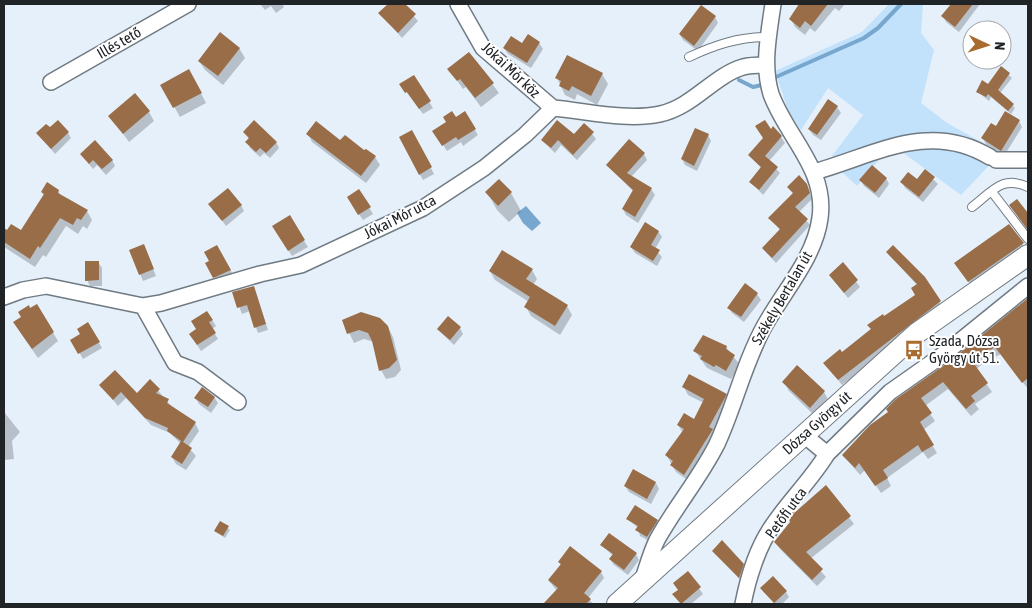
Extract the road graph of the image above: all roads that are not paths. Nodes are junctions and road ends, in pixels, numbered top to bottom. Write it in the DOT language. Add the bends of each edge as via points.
graph roads {
  1 [pos="188,4"];
  2 [pos="458,4"];
  3 [pos="774,4"];
  4 [pos="768,37"];
  5 [pos="689,57"];
  6 [pos="766,65"];
  7 [pos="51,82"];
  8 [pos="553,108"];
  9 [pos="1028,160"];
  10 [pos="814,172"];
  11 [pos="1028,187"];
  12 [pos="992,192"];
  13 [pos="972,207"];
  14 [pos="1028,239"];
  15 [pos="1028,255"];
  16 [pos="1028,286"];
  17 [pos="4,297"];
  18 [pos="143,306"];
  19 [pos="238,402"];
  20 [pos="804,435"];
  21 [pos="827,454"];
  22 [pos="642,581"];
  23 [pos="617,604"];
  24 [pos="743,604"];
  1 -- 7 [label="street, Illés tető"];
  2 -- 8 [label="street, Jókai Mór köz" via="484,48"];
  3 -- 4 [label="street, Székely Bertalan út"];
  4 -- 5 [label="lane" via="740,38"];
  4 -- 6 [label="street, Székely Bertalan út"];
  6 -- 8 [label="street" via="743,67 730,73 691,101 661,114 637,116"];
  6 -- 10 [label="street, Székely Bertalan út" via="777,107"];
  8 -- 18 [label="street, Jókai Mór utca" via="484,168 423,208 330,253 302,265"];
  9 -- 10 [label="street" via="993,158 962,143 906,142"];
  10 -- 22 [label="street, Székely Bertalan út" via="822,207 818,231 752,351 716,444 656,541"];
  11 -- 12 [label="lane" via="1009,181"];
  12 -- 13 [label="lane"];
  12 -- 14 [label="lane"];
  15 -- 20 [label="main road, Dózsa György út" via="917,333"];
  16 -- 21 [label="street, Dózsa György út" via="944,354 890,392"];
  17 -- 18 [label="street, Jókai Mór utca" via="46,286"];
  18 -- 19 [label="street" via="174,363 198,372"];
  20 -- 21 [label="street"];
  20 -- 22 [label="main road, Dózsa György út"];
  21 -- 24 [label="street, Petőfi utca" via="814,476 772,527 751,574"];
  22 -- 23 [label="main road, Dózsa György út"];
}
